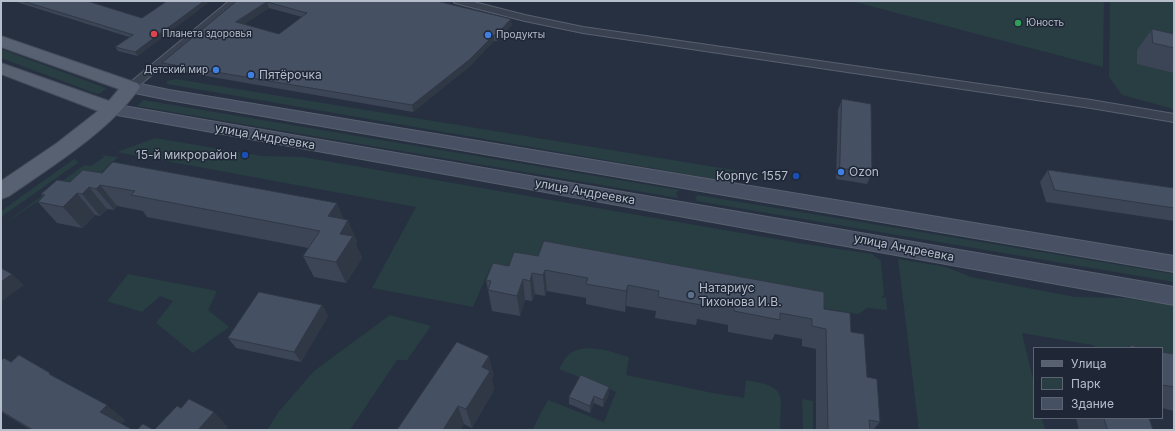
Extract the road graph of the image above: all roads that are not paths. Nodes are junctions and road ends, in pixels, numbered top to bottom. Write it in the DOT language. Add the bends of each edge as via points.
graph roads {
  1 [pos="235,1"];
  2 [pos="458,1"];
  3 [pos="1,41"];
  4 [pos="1,68"];
  5 [pos="130,87"];
  6 [pos="109,108"];
  7 [pos="1174,118"];
  8 [pos="1,179"];
  9 [pos="698,185"];
  10 [pos="1,191"];
  11 [pos="693,211"];
  12 [pos="1174,264"];
  13 [pos="1174,296"];
  1 -- 5 [label="street"];
  2 -- 7 [label="street" via="583,30"];
  3 -- 5 [label="main road, улица Андреевка"];
  4 -- 6 [label="main road, улица Андреевка"];
  5 -- 6 [label="main road"];
  5 -- 9 [label="main road, улица Андреевка"];
  6 -- 8 [label="main road"];
  6 -- 10 [label="main road" via="64,148"];
  6 -- 11 [label="main road, улица Андреевка"];
  9 -- 11 [label="main road" via="686,193 687,206"];
  9 -- 12 [label="main road, улица Андреевка"];
  11 -- 13 [label="main road, улица Андреевка"];
}
